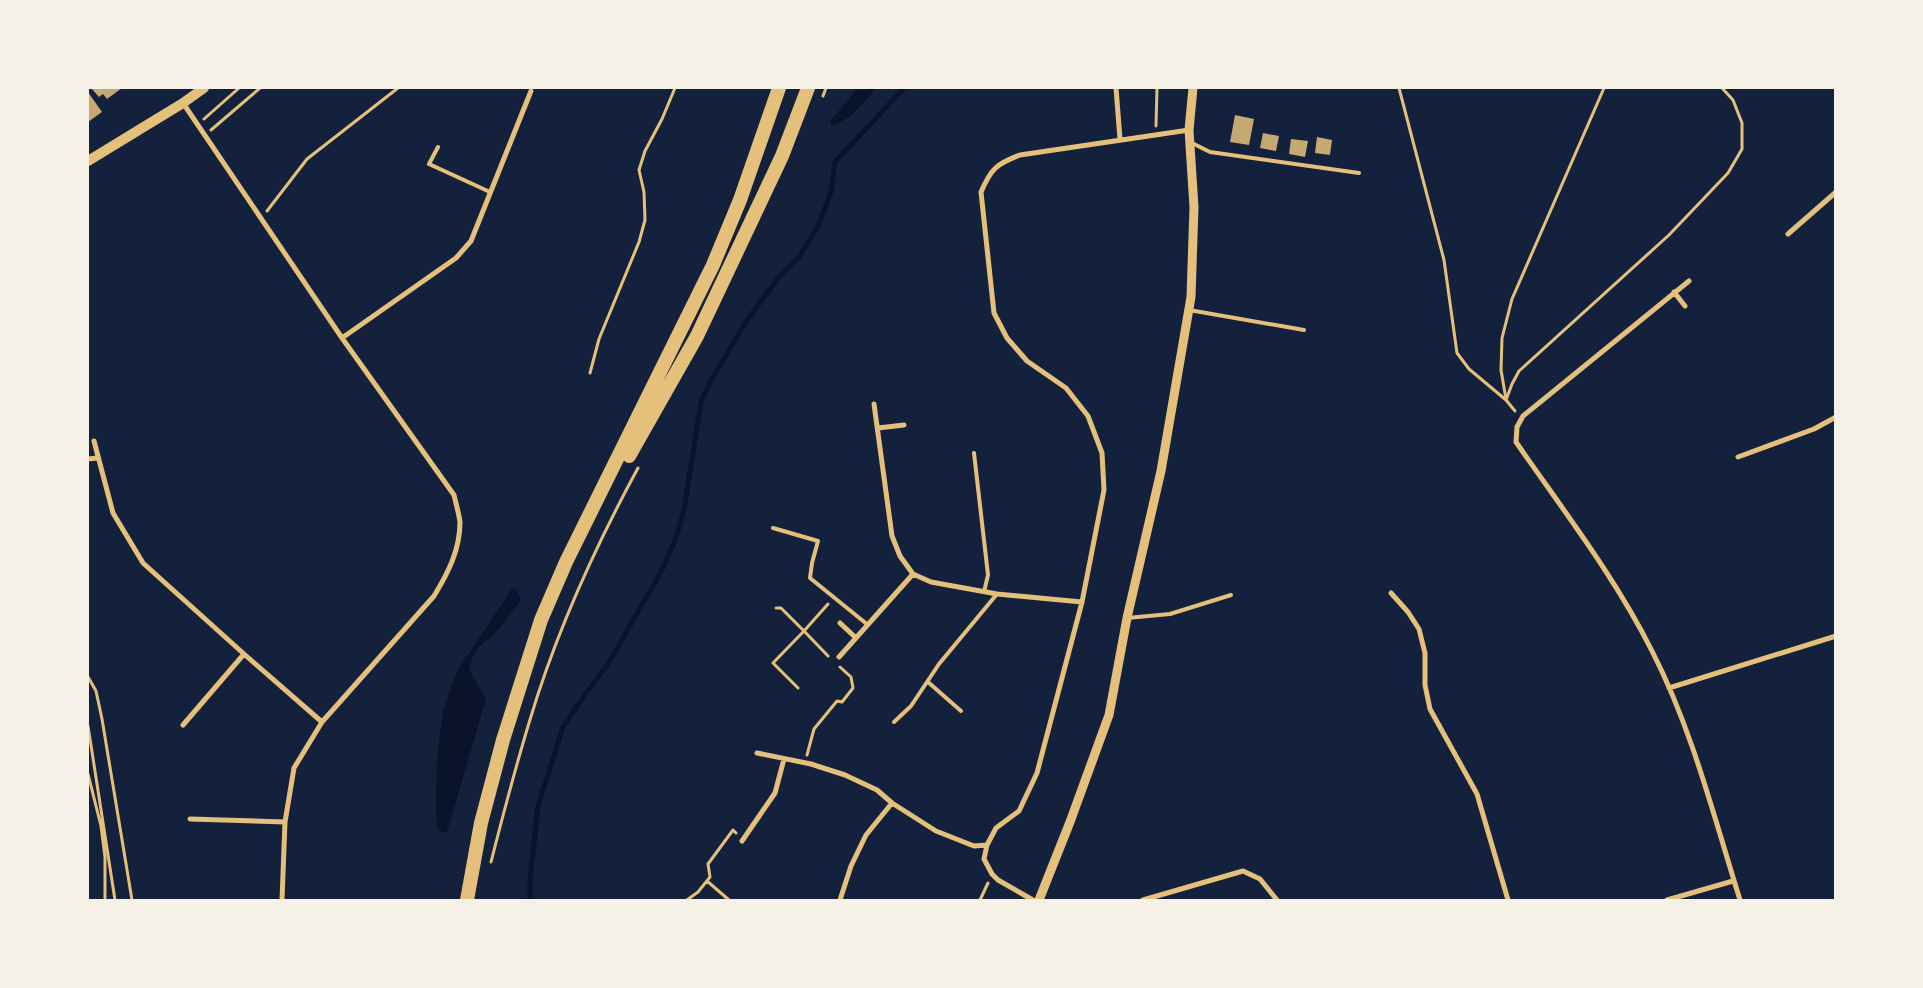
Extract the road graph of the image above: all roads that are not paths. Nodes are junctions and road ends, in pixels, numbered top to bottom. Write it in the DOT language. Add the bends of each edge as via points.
graph roads {
  1 [pos="204,88"];
  2 [pos="779,88"];
  3 [pos="808,88"];
  4 [pos="1116,88"];
  5 [pos="1193,88"];
  6 [pos="531,89"];
  7 [pos="183,103"];
  8 [pos="1189,130"];
  9 [pos="1120,139"];
  10 [pos="1190,142"];
  11 [pos="438,147"];
  12 [pos="88,161"];
  13 [pos="1359,173"];
  14 [pos="490,192"];
  15 [pos="1836,192"];
  16 [pos="1788,234"];
  17 [pos="1689,281"];
  18 [pos="1674,292"];
  19 [pos="1685,306"];
  20 [pos="1189,310"];
  21 [pos="1304,330"];
  22 [pos="342,338"];
  23 [pos="874,404"];
  24 [pos="1836,417"];
  25 [pos="904,426"];
  26 [pos="878,428"];
  27 [pos="94,441"];
  28 [pos="974,453"];
  29 [pos="97,458"];
  30 [pos="1738,458"];
  31 [pos="88,459"];
  32 [pos="773,528"];
  33 [pos="913,574"];
  34 [pos="984,592"];
  35 [pos="1391,593"];
  36 [pos="997,594"];
  37 [pos="1231,595"];
  38 [pos="1082,602"];
  39 [pos="1127,618"];
  40 [pos="840,623"];
  41 [pos="868,625"];
  42 [pos="1836,636"];
  43 [pos="856,638"];
  44 [pos="244,654"];
  45 [pos="839,657"];
  46 [pos="524,678"];
  47 [pos="928,682"];
  48 [pos="1669,688"];
  49 [pos="961,711"];
  50 [pos="322,722"];
  51 [pos="894,722"];
  52 [pos="183,725"];
  53 [pos="758,753"];
  54 [pos="784,759"];
  55 [pos="892,803"];
  56 [pos="190,819"];
  57 [pos="285,822"];
  58 [pos="742,841"];
  59 [pos="987,845"];
  60 [pos="1734,881"];
  61 [pos="282,900"];
  62 [pos="467,900"];
  63 [pos="840,900"];
  64 [pos="1033,900"];
  65 [pos="1039,900"];
  66 [pos="1144,900"];
  67 [pos="1277,900"];
  68 [pos="1508,900"];
  69 [pos="1667,900"];
  70 [pos="1740,900"];
  1 -- 7 [label="main road"];
  2 -- 46 [label="highway" via="740,200 713,265 566,562 542,620"];
  3 -- 46 [label="highway" via="782,156 697,336 608,493"];
  4 -- 9 [label="street"];
  5 -- 8 [label="street"];
  6 -- 14 [label="street"];
  7 -- 12 [label="main road"];
  7 -- 22 [label="street"];
  8 -- 9 [label="street"];
  8 -- 10 [label="street"];
  9 -- 38 [label="street" via="1020,155 1003,161 989,174 981,192 994,313 1007,338 1027,361 1066,388 1088,416 1102,454 1104,490"];
  10 -- 13 [label="lane" via="1210,152"];
  10 -- 20 [label="street" via="1194,207"];
  11 -- 14 [label="lane" via="429,164"];
  14 -- 22 [label="street" via="471,241 456,258"];
  15 -- 16 [label="street"];
  17 -- 18 [label="street"];
  18 -- 19 [label="street"];
  18 -- 48 [label="street" via="1531,410 1517,427 1516,442 1626,603"];
  20 -- 21 [label="lane"];
  20 -- 39 [label="street" via="1161,471"];
  22 -- 50 [label="street" via="454,495 460,521 457,545 448,572 434,596"];
  23 -- 26 [label="street"];
  24 -- 30 [label="street" via="1814,429"];
  25 -- 26 [label="street"];
  26 -- 33 [label="street" via="892,536 900,556"];
  27 -- 29 [label="street"];
  28 -- 34 [label="lane" via="988,575"];
  29 -- 31 [label="street"];
  29 -- 44 [label="street" via="113,513 143,563"];
  32 -- 41 [label="lane" via="818,541 810,578"];
  33 -- 34 [label="street" via="931,582"];
  33 -- 41 [label="street"];
  34 -- 36 [label="street"];
  35 -- 68 [label="street" via="1419,629 1425,653 1425,684 1430,708 1477,794"];
  36 -- 38 [label="street"];
  36 -- 47 [label="lane"];
  37 -- 39 [label="lane" via="1170,614"];
  38 -- 59 [label="street" via="1037,773 1019,811 996,828"];
  39 -- 65 [label="street" via="1109,716"];
  40 -- 43 [label="street"];
  41 -- 43 [label="street"];
  42 -- 48 [label="street"];
  43 -- 45 [label="street"];
  44 -- 50 [label="street"];
  44 -- 52 [label="street"];
  46 -- 62 [label="highway" via="483,814"];
  47 -- 49 [label="lane"];
  47 -- 51 [label="lane" via="911,706"];
  48 -- 60 [label="street" via="1700,769"];
  50 -- 57 [label="street" via="294,768"];
  53 -- 54 [label="street"];
  54 -- 55 [label="street" via="805,762 845,776 877,790"];
  54 -- 58 [label="street" via="774,793"];
  55 -- 59 [label="street" via="936,831 974,846"];
  55 -- 63 [label="street" via="866,835"];
  56 -- 57 [label="street"];
  57 -- 61 [label="street"];
  59 -- 64 [label="street" via="984,859 992,874"];
  60 -- 69 [label="street"];
  60 -- 70 [label="street"];
  66 -- 67 [label="street" via="1243,871 1260,879"];
}
